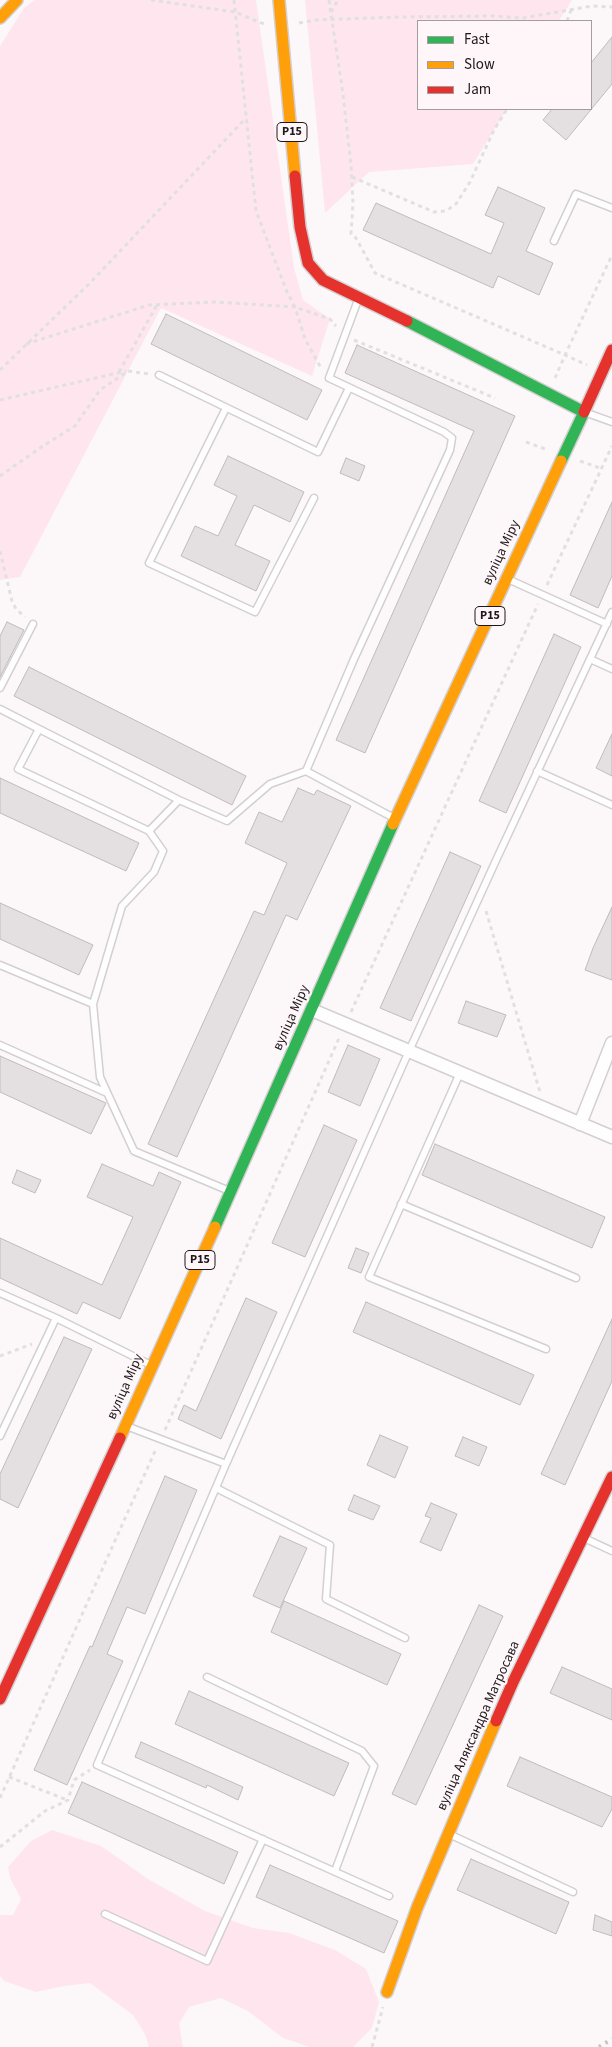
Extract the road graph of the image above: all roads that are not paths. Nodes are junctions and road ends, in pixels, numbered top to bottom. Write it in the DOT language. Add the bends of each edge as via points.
graph roads {
  1 [pos="17,0"];
  2 [pos="279,0"];
  3 [pos="0,18"];
  4 [pos="612,208"];
  5 [pos="554,241"];
  6 [pos="359,296"];
  7 [pos="612,350"];
  8 [pos="159,375"];
  9 [pos="349,388"];
  10 [pos="226,408"];
  11 [pos="584,412"];
  12 [pos="612,422"];
  13 [pos="314,498"];
  14 [pos="507,579"];
  15 [pos="612,612"];
  16 [pos="33,624"];
  17 [pos="607,624"];
  18 [pos="590,658"];
  19 [pos="612,668"];
  20 [pos="0,688"];
  21 [pos="0,709"];
  22 [pos="39,729"];
  23 [pos="306,771"];
  24 [pos="538,771"];
  25 [pos="179,800"];
  26 [pos="612,805"];
  27 [pos="395,819"];
  28 [pos="149,832"];
  29 [pos="0,965"];
  30 [pos="93,1004"];
  31 [pos="312,1010"];
  32 [pos="612,1043"];
  33 [pos="0,1044"];
  34 [pos="409,1051"];
  35 [pos="460,1073"];
  36 [pos="107,1093"];
  37 [pos="580,1124"];
  38 [pos="612,1137"];
  39 [pos="231,1191"];
  40 [pos="401,1204"];
  41 [pos="576,1278"];
  42 [pos="0,1293"];
  43 [pos="56,1318"];
  44 [pos="546,1349"];
  45 [pos="152,1366"];
  46 [pos="126,1426"];
  47 [pos="0,1436"];
  48 [pos="226,1464"];
  49 [pos="612,1477"];
  50 [pos="216,1488"];
  51 [pos="583,1537"];
  52 [pos="612,1551"];
  53 [pos="404,1638"];
  54 [pos="207,1677"];
  55 [pos="0,1699"];
  56 [pos="448,1834"];
  57 [pos="264,1839"];
  58 [pos="334,1871"];
  59 [pos="572,1892"];
  60 [pos="389,1896"];
  61 [pos="105,1914"];
  62 [pos="387,1992"];
  1 -- 3 [label="main road"];
  2 -- 6 [label="main road, Р15" via="300,227 308,263 323,280"];
  4 -- 5 [label="lane" via="576,194"];
  6 -- 9 [label="lane" via="329,378"];
  6 -- 11 [label="main road, Р15"];
  7 -- 11 [label="main road, вуліца Міру"];
  8 -- 10 [label="lane"];
  9 -- 10 [label="lane" via="318,452"];
  9 -- 23 [label="lane" via="452,438 450,450"];
  10 -- 13 [label="lane" via="149,563 255,612"];
  11 -- 12 [label="lane"];
  11 -- 14 [label="main road, вуліца Міру / Р15"];
  14 -- 17 [label="lane"];
  14 -- 27 [label="main road, вуліца Міру / Р15"];
  15 -- 17 [label="lane"];
  16 -- 20 [label="lane"];
  17 -- 18 [label="lane"];
  18 -- 19 [label="lane"];
  18 -- 24 [label="lane"];
  21 -- 22 [label="lane"];
  22 -- 25 [label="lane"];
  22 -- 28 [label="lane" via="18,769"];
  23 -- 25 [label="lane" via="270,784 227,821"];
  23 -- 27 [label="lane"];
  24 -- 26 [label="lane"];
  24 -- 34 [label="lane"];
  25 -- 28 [label="lane"];
  27 -- 31 [label="main road, вуліца Міру / Р15"];
  28 -- 30 [label="lane" via="162,851 154,872 122,906"];
  29 -- 30 [label="lane"];
  30 -- 36 [label="lane" via="100,1077"];
  31 -- 34 [label="street"];
  31 -- 39 [label="main road, вуліца Міру / Р15"];
  32 -- 37 [label="street"];
  33 -- 36 [label="lane"];
  34 -- 35 [label="street"];
  34 -- 48 [label="lane"];
  35 -- 37 [label="street"];
  35 -- 40 [label="lane"];
  36 -- 39 [label="lane" via="134,1151"];
  37 -- 38 [label="street"];
  39 -- 45 [label="main road, вуліца Міру / Р15"];
  40 -- 41 [label="lane"];
  40 -- 44 [label="lane" via="369,1277"];
  42 -- 43 [label="lane"];
  43 -- 45 [label="lane"];
  43 -- 47 [label="lane"];
  45 -- 46 [label="main road, вуліца Міру / Р15"];
  46 -- 48 [label="lane"];
  46 -- 55 [label="main road, вуліца Міру / Р15"];
  48 -- 50 [label="lane"];
  49 -- 51 [label="main road, вуліца Аляксандра Матросава"];
  50 -- 53 [label="lane" via="330,1545 326,1599"];
  50 -- 57 [label="lane" via="97,1765"];
  51 -- 52 [label="lane"];
  51 -- 56 [label="main road, вуліца Аляксандра Матросава" via="513,1682"];
  54 -- 58 [label="lane" via="362,1751 374,1766"];
  56 -- 59 [label="lane"];
  56 -- 62 [label="main road, вуліца Аляксандра Матросава"];
  57 -- 58 [label="lane"];
  57 -- 61 [label="lane" via="207,1961"];
  58 -- 60 [label="lane"];
}
